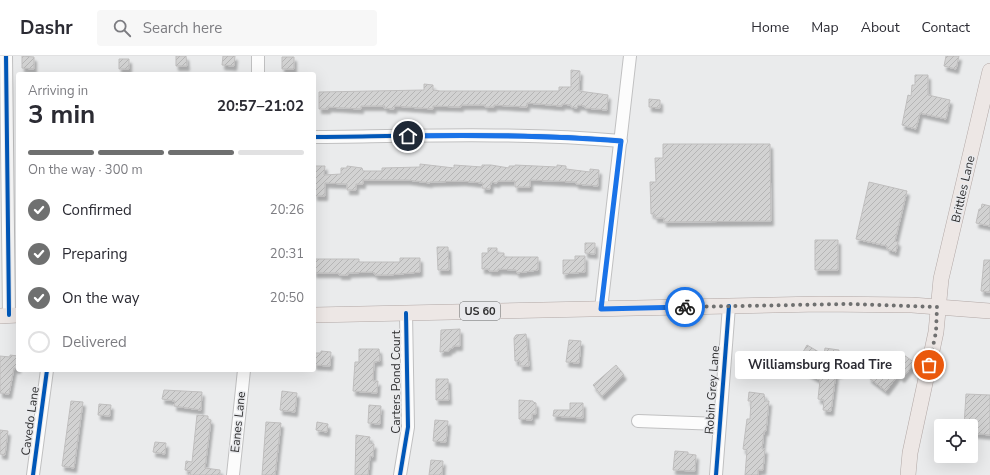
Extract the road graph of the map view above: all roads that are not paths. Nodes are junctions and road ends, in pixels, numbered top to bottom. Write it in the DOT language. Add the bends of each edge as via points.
graph roads {
  1 [pos="6,56"];
  2 [pos="258,56"];
  3 [pos="630,56"];
  4 [pos="990,71"];
  5 [pos="258,72"];
  6 [pos="316,137"];
  7 [pos="8,140"];
  8 [pos="621,141"];
  9 [pos="729,306"];
  10 [pos="937,307"];
  11 [pos="601,309"];
  12 [pos="990,311"];
  13 [pos="406,313"];
  14 [pos="316,314"];
  15 [pos="9,315"];
  16 [pos="47,372"];
  17 [pos="244,372"];
  18 [pos="638,420"];
  19 [pos="720,424"];
  20 [pos="33,475"];
  21 [pos="233,475"];
  22 [pos="400,475"];
  23 [pos="716,475"];
  24 [pos="908,475"];
  1 -- 7 [label="street"];
  2 -- 5 [label="street"];
  3 -- 8 [label="street"];
  4 -- 10 [label="main road, Brittles Lane" via="941,279"];
  6 -- 8 [label="street" via="518,135"];
  7 -- 15 [label="street"];
  8 -- 11 [label="street"];
  9 -- 10 [label="main road, US 60" via="847,304"];
  9 -- 11 [label="main road, US 60"];
  9 -- 19 [label="street, Robin Grey Lane"];
  10 -- 12 [label="main road, US 60"];
  10 -- 24 [label="main road, Brittles Lane" via="936,332 910,454"];
  11 -- 13 [label="main road, US 60"];
  13 -- 14 [label="main road, US 60"];
  13 -- 22 [label="street, Carters Pond Court" via="408,428"];
  16 -- 20 [label="street, Cavedo Lane"];
  17 -- 21 [label="street, Eanes Lane"];
  18 -- 19 [label="street"];
  19 -- 23 [label="street, Robin Grey Lane"];
}
